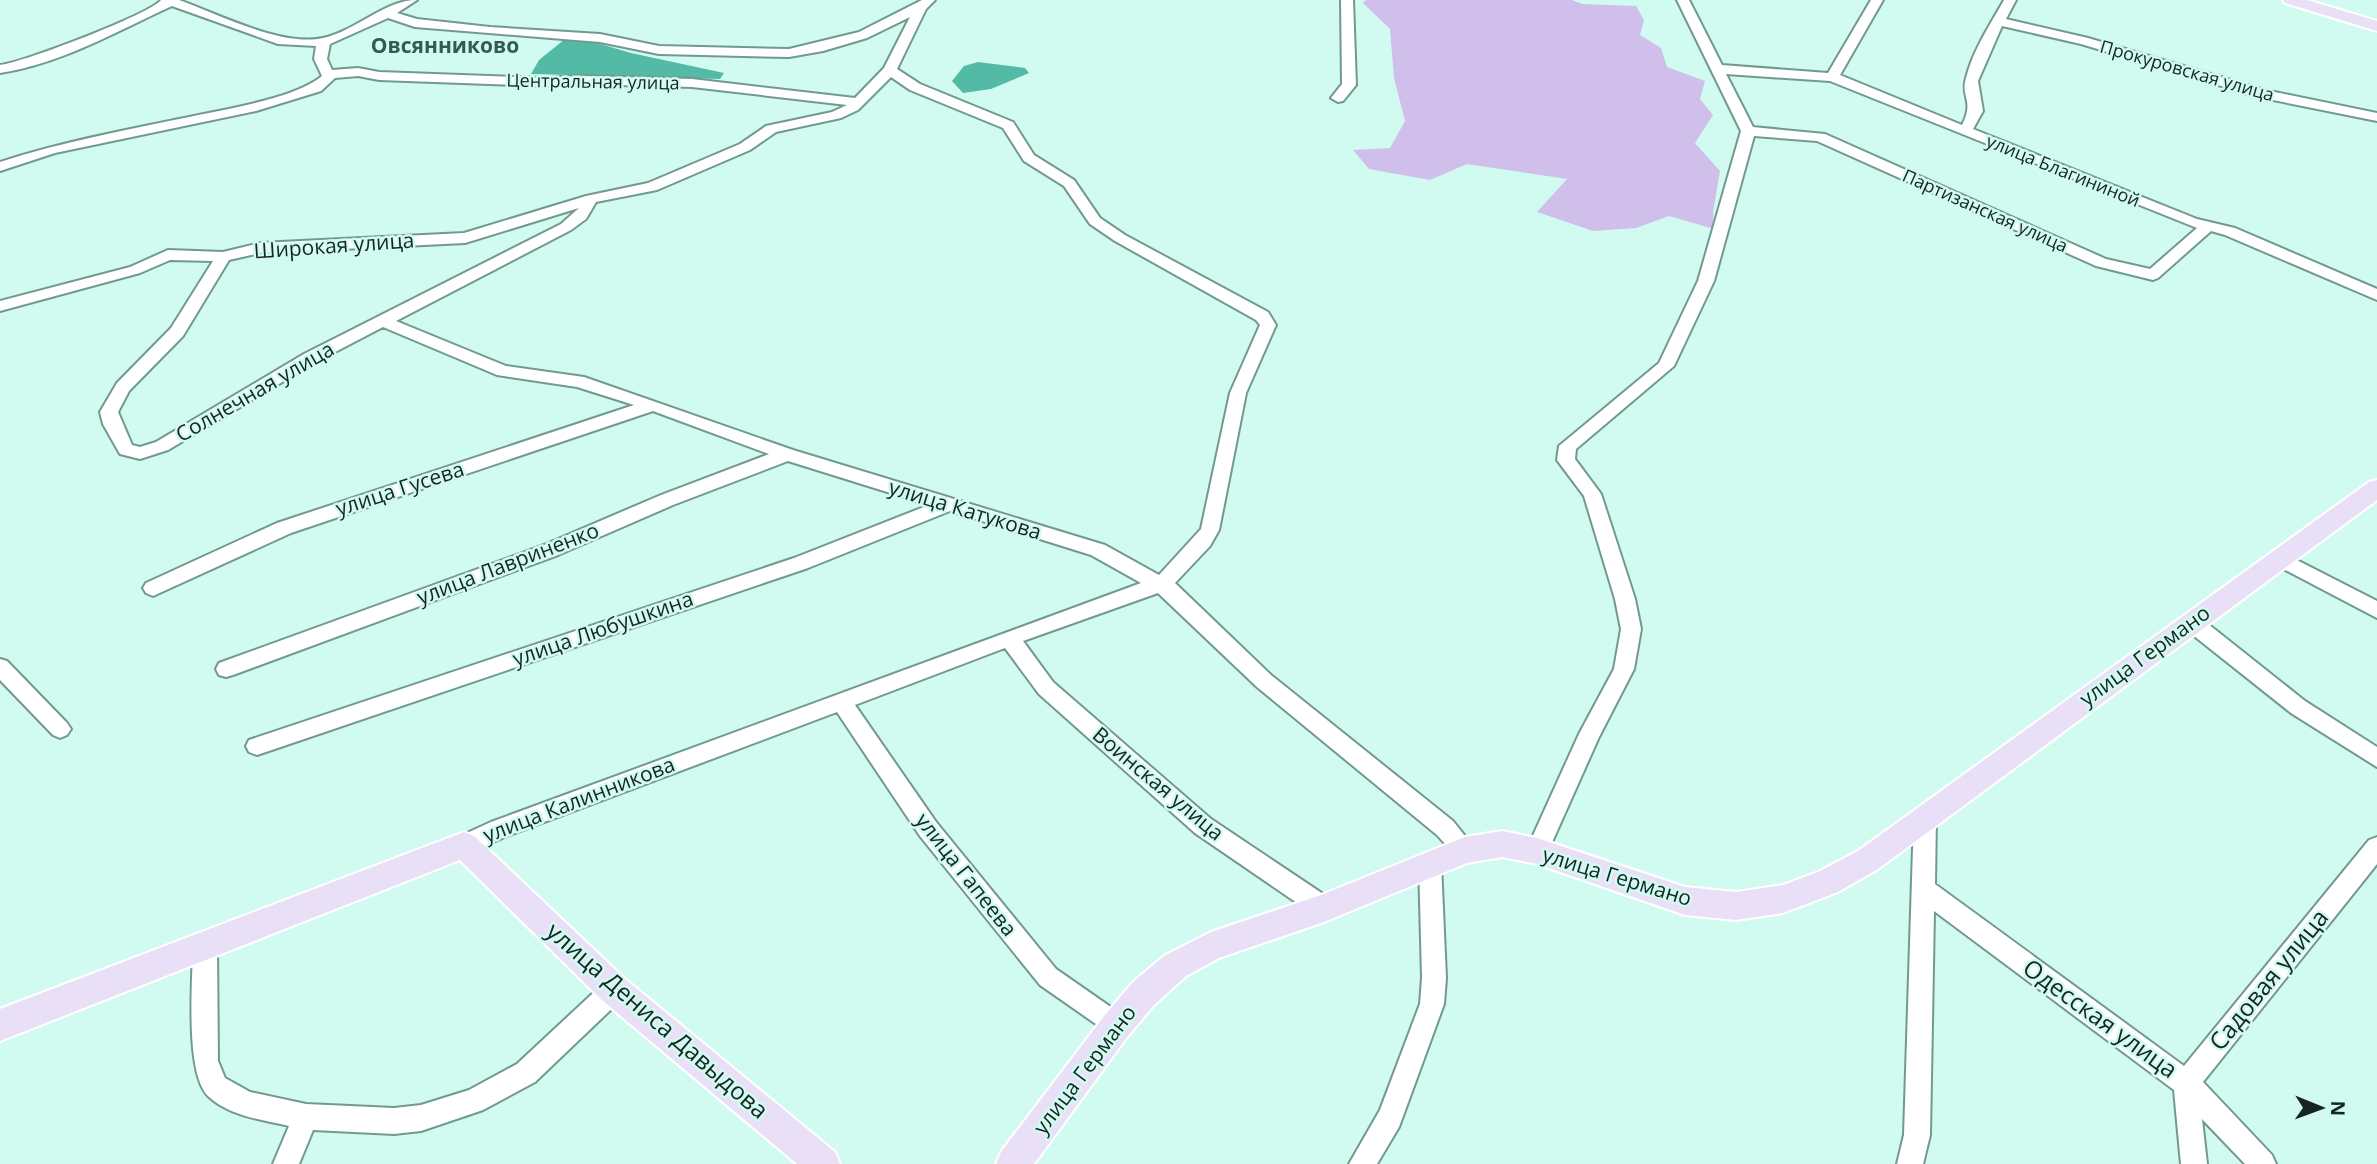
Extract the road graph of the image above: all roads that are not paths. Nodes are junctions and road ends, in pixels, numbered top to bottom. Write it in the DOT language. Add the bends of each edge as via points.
graph roads {
  1 [pos="411,0"];
  2 [pos="1347,0"];
  3 [pos="1683,0"];
  4 [pos="1877,0"];
  5 [pos="1990,0"];
  6 [pos="169,1"];
  7 [pos="2300,1"];
  8 [pos="920,2"];
  9 [pos="2008,2"];
  10 [pos="389,14"];
  11 [pos="1998,21"];
  12 [pos="2377,24"];
  13 [pos="324,42"];
  14 [pos="0,69"];
  15 [pos="1717,69"];
  16 [pos="890,70"];
  17 [pos="329,74"];
  18 [pos="1832,77"];
  19 [pos="1338,98"];
  20 [pos="858,102"];
  21 [pos="2377,117"];
  22 [pos="1748,131"];
  23 [pos="1965,131"];
  24 [pos="0,167"];
  25 [pos="592,199"];
  26 [pos="2207,227"];
  27 [pos="223,257"];
  28 [pos="2377,295"];
  29 [pos="0,306"];
  30 [pos="382,321"];
  31 [pos="653,405"];
  32 [pos="126,450"];
  33 [pos="787,454"];
  34 [pos="2377,488"];
  35 [pos="947,505"];
  36 [pos="2279,558"];
  37 [pos="1162,584"];
  38 [pos="153,588"];
  39 [pos="2377,610"];
  40 [pos="2191,622"];
  41 [pos="1011,640"];
  42 [pos="0,667"];
  43 [pos="226,669"];
  44 [pos="841,701"];
  45 [pos="60,729"];
  46 [pos="257,746"];
  47 [pos="2377,758"];
  48 [pos="1925,816"];
  49 [pos="464,845"];
  50 [pos="2377,847"];
  51 [pos="1465,850"];
  52 [pos="1537,851"];
  53 [pos="1430,863"];
  54 [pos="1923,889"];
  55 [pos="1324,908"];
  56 [pos="205,944"];
  57 [pos="614,990"];
  58 [pos="0,1024"];
  59 [pos="1116,1026"];
  60 [pos="2186,1083"];
  61 [pos="306,1117"];
  62 [pos="286,1164"];
  63 [pos="823,1164"];
  64 [pos="1013,1164"];
  65 [pos="1362,1164"];
  66 [pos="1910,1164"];
  67 [pos="2194,1164"];
  68 [pos="2263,1164"];
  1 -- 10 [label="street"];
  2 -- 19 [label="street" via="1349,85"];
  3 -- 15 [label="street"];
  4 -- 18 [label="street"];
  5 -- 9 [label="street"];
  6 -- 13 [label="street" via="282,41"];
  6 -- 14 [label="street" via="54,55"];
  7 -- 12 [label="main road"];
  8 -- 10 [label="street, Центральная улица" via="863,34 789,53 659,50 565,34 415,23"];
  8 -- 16 [label="street, Широкая улица"];
  9 -- 11 [label="street"];
  10 -- 13 [label="street"];
  11 -- 21 [label="street, Прокуровская улица" via="2084,41 2263,94"];
  11 -- 23 [label="street" via="1971,81 1976,111"];
  13 -- 17 [label="street" via="320,66"];
  15 -- 18 [label="street, улица Благининой"];
  15 -- 22 [label="street"];
  16 -- 20 [label="street, Широкая улица"];
  16 -- 37 [label="street" via="915,87 1008,125 1029,158 1069,183 1095,221 1262,316 1268,325 1238,393 1210,530"];
  17 -- 20 [label="street, Центральная улица" via="692,83"];
  17 -- 24 [label="street" via="316,88 251,108 52,150"];
  18 -- 23 [label="street, улица Благининой"];
  20 -- 25 [label="street, Широкая улица" via="836,116 771,129 744,147 652,187"];
  22 -- 26 [label="street, Партизанская улица" via="1820,137 2102,263 2153,275"];
  22 -- 52 [label="street" via="1706,281 1666,366 1568,446 1566,460 1592,494 1630,629 1624,669"];
  23 -- 26 [label="street, улица Благининой"];
  25 -- 27 [label="street, Широкая улица" via="465,239 260,248"];
  25 -- 30 [label="street, Солнечная улица" via="581,216 566,227"];
  26 -- 28 [label="street, улица Благининой" via="2230,231"];
  27 -- 29 [label="street" via="167,255 135,270"];
  27 -- 32 [label="street, Широкая улица" via="177,332 114,401 109,412 111,424"];
  30 -- 31 [label="street, улица Катукова" via="503,371 578,381"];
  30 -- 32 [label="street, Солнечная улица" via="162,446 140,453"];
  31 -- 33 [label="street, улица Катукова"];
  31 -- 38 [label="street, улица Гусева" via="284,528"];
  33 -- 35 [label="street, улица Катукова"];
  33 -- 43 [label="street, улица Лавриненко" via="551,550"];
  34 -- 36 [label="main road, улица Германо"];
  35 -- 37 [label="street, улица Катукова" via="1098,550"];
  35 -- 46 [label="street, улица Любушкина" via="801,563"];
  36 -- 39 [label="street"];
  36 -- 40 [label="main road, улица Германо"];
  37 -- 41 [label="street, улица Калинникова"];
  37 -- 51 [label="street, улица Катукова" via="1264,681 1445,828"];
  40 -- 47 [label="street" via="2298,707"];
  40 -- 48 [label="main road, улица Германо"];
  41 -- 44 [label="street, улица Калинникова"];
  41 -- 55 [label="street, Воинская улица" via="1046,688 1203,826"];
  42 -- 45 [label="street"];
  44 -- 49 [label="street, улица Калинникова"];
  44 -- 59 [label="street, улица Гапеева" via="928,829 1048,977"];
  48 -- 52 [label="main road, улица Германо" via="1868,860 1828,882 1783,899 1736,906 1685,901"];
  48 -- 54 [label="street"];
  49 -- 56 [label="main road, улица Калинникова"];
  49 -- 57 [label="main road, улица Дениса Давыдова"];
  50 -- 60 [label="street, Садовая улица"];
  51 -- 52 [label="main road, улица Германо" via="1502,844"];
  51 -- 53 [label="main road, улица Германо"];
  53 -- 55 [label="main road, улица Германо"];
  53 -- 65 [label="street" via="1432,1004 1390,1118"];
  54 -- 60 [label="street, Одесская улица"];
  54 -- 66 [label="street" via="1917,1135"];
  55 -- 59 [label="main road, улица Германо" via="1211,946 1175,966"];
  56 -- 58 [label="main road, улица Калинникова"];
  56 -- 61 [label="street" via="205,1061 216,1087 246,1104"];
  57 -- 61 [label="street" via="526,1073 474,1101 421,1118 394,1121"];
  57 -- 63 [label="main road, улица Дениса Давыдова"];
  59 -- 64 [label="main road, улица Германо"];
  60 -- 67 [label="street"];
  60 -- 68 [label="street, Одесская улица"];
  61 -- 62 [label="street"];
}
